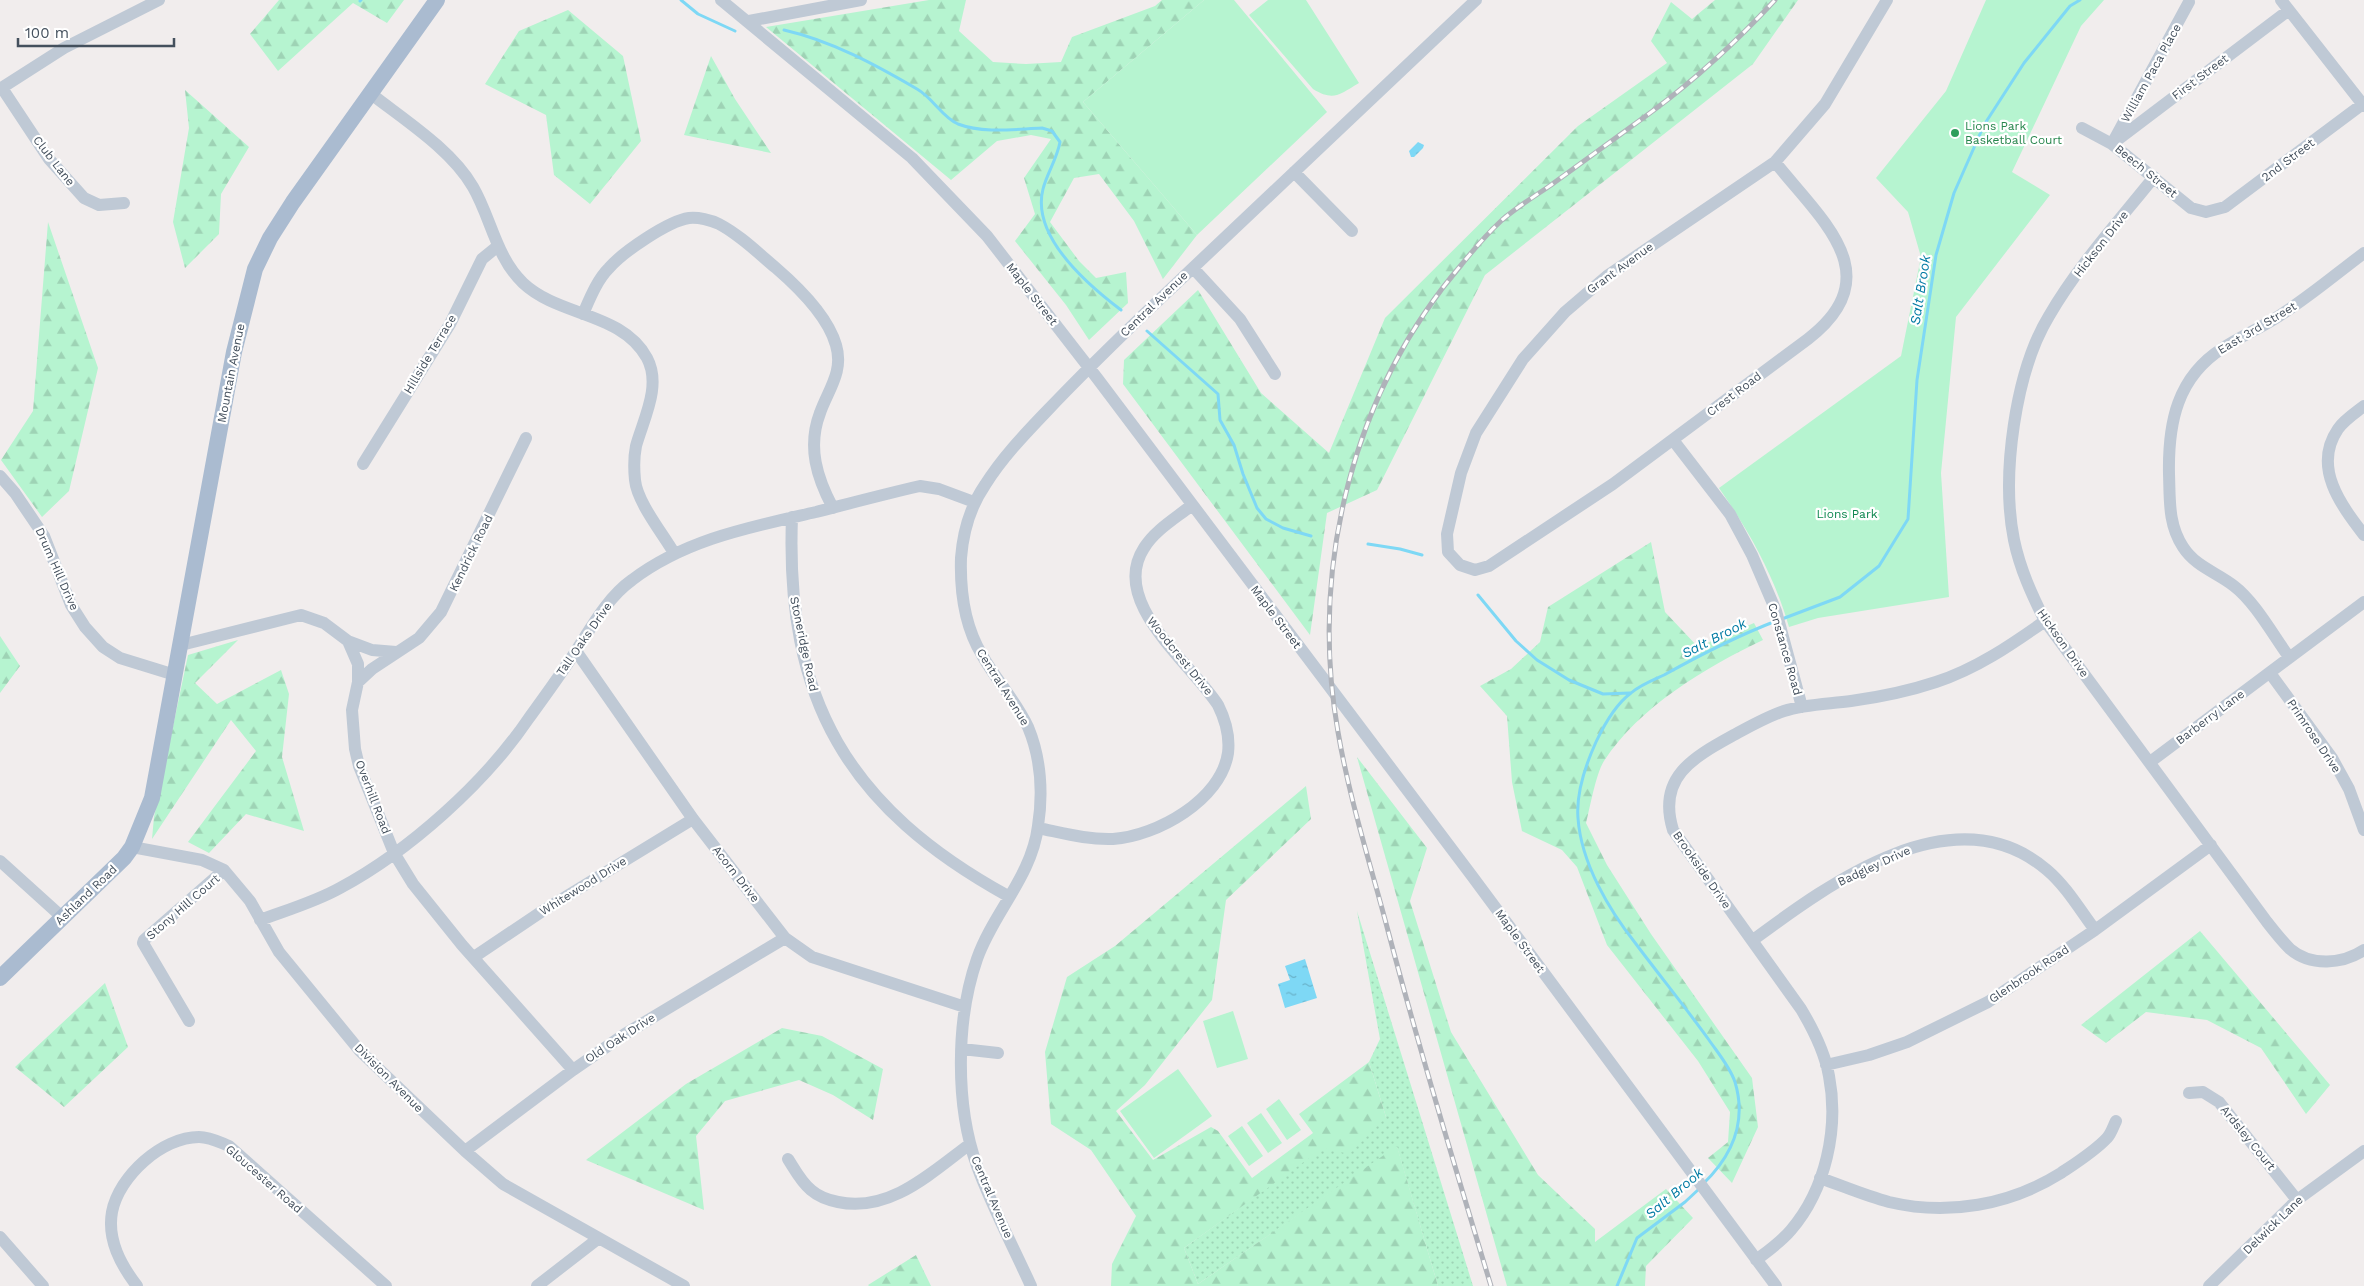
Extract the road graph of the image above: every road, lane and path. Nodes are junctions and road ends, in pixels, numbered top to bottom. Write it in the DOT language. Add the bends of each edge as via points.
graph roads {
  1 [pos="159,0"];
  2 [pos="437,0"];
  3 [pos="721,0"];
  4 [pos="861,0"];
  5 [pos="1476,0"];
  6 [pos="1887,0"];
  7 [pos="2189,2"];
  8 [pos="2285,5"];
  9 [pos="749,21"];
  10 [pos="1,89"];
  11 [pos="370,93"];
  12 [pos="2364,104"];
  13 [pos="2082,128"];
  14 [pos="2112,144"];
  15 [pos="1775,162"];
  16 [pos="1294,172"];
  17 [pos="2154,177"];
  18 [pos="124,203"];
  19 [pos="2210,212"];
  20 [pos="1352,231"];
  21 [pos="498,246"];
  22 [pos="2364,253"];
  23 [pos="1192,268"];
  24 [pos="583,314"];
  25 [pos="1088,367"];
  26 [pos="1275,374"];
  27 [pos="2364,406"];
  28 [pos="526,438"];
  29 [pos="1673,440"];
  30 [pos="363,464"];
  31 [pos="0,476"];
  32 [pos="974,502"];
  33 [pos="1192,505"];
  34 [pos="833,508"];
  35 [pos="792,517"];
  36 [pos="2364,534"];
  37 [pos="674,553"];
  38 [pos="1482,568"];
  39 [pos="2364,602"];
  40 [pos="2045,621"];
  41 [pos="348,641"];
  42 [pos="181,645"];
  43 [pos="576,651"];
  44 [pos="396,652"];
  45 [pos="2290,657"];
  46 [pos="2270,672"];
  47 [pos="175,675"];
  48 [pos="358,682"];
  49 [pos="1802,707"];
  50 [pos="2150,762"];
  51 [pos="152,798"];
  52 [pos="693,819"];
  53 [pos="1038,828"];
  54 [pos="2364,830"];
  55 [pos="2211,845"];
  56 [pos="132,847"];
  57 [pos="394,853"];
  58 [pos="0,861"];
  59 [pos="224,870"];
  60 [pos="1008,896"];
  61 [pos="62,917"];
  62 [pos="260,920"];
  63 [pos="2095,930"];
  64 [pos="785,938"];
  65 [pos="1753,940"];
  66 [pos="2364,950"];
  67 [pos="474,957"];
  68 [pos="0,978"];
  69 [pos="964,1006"];
  70 [pos="189,1021"];
  71 [pos="962,1049"];
  72 [pos="998,1053"];
  73 [pos="1826,1064"];
  74 [pos="572,1070"];
  75 [pos="2189,1093"];
  76 [pos="2116,1121"];
  77 [pos="970,1144"];
  78 [pos="465,1151"];
  79 [pos="2364,1151"];
  80 [pos="788,1160"];
  81 [pos="1820,1178"];
  82 [pos="2297,1200"];
  83 [pos="0,1237"];
  84 [pos="599,1238"];
  85 [pos="1756,1260"];
  86 [pos="43,1286"];
  87 [pos="136,1286"];
  88 [pos="386,1286"];
  89 [pos="537,1286"];
  90 [pos="684,1286"];
  91 [pos="1031,1286"];
  92 [pos="1776,1286"];
  93 [pos="2209,1286"];
  1 -- 10 [label="street" via="64,48"];
  2 -- 11 [label="main road, Mountain Avenue"];
  3 -- 9 [label="street, Maple Street"];
  4 -- 9 [label="street"];
  5 -- 16 [label="street, Central Avenue"];
  6 -- 15 [label="street, Grant Avenue" via="1825,104"];
  7 -- 14 [label="street, William Paca Place"];
  8 -- 12 [label="street"];
  8 -- 14 [label="street, First Street"];
  9 -- 25 [label="street, Maple Street" via="912,158 948,194 987,236"];
  10 -- 18 [label="street, Club Lane" via="49,159 84,198 99,204"];
  11 -- 21 [label="street" via="433,142 465,176 473,187"];
  11 -- 42 [label="main road, Mountain Avenue" via="293,202 255,269 234,352"];
  12 -- 19 [label="street, 2nd Street" via="2225,206"];
  13 -- 14 [label="street, Beech Street"];
  14 -- 17 [label="street, Beech Street"];
  15 -- 29 [label="street, Crest Road" via="1839,246 1847,271 1844,298 1822,328"];
  15 -- 38 [label="street, Grant Avenue" via="1607,276 1565,312 1523,358 1476,434 1450,513 1446,538 1448,552 1460,565 1474,570"];
  16 -- 20 [label="street"];
  16 -- 23 [label="street, Central Avenue"];
  17 -- 19 [label="street, Beech Street" via="2191,208"];
  17 -- 40 [label="street, Hickson Drive" via="2060,299 2034,344 2024,372 2008,488 2010,514 2021,567"];
  21 -- 24 [label="street" via="524,285 544,298"];
  21 -- 30 [label="street, Hillside Terrace" via="482,259 450,324"];
  22 -- 45 [label="street, East 3rd Street" via="2296,305 2221,349 2202,366 2186,386 2171,427 2170,510 2180,542 2202,567 2245,596"];
  23 -- 25 [label="street, Central Avenue"];
  23 -- 26 [label="street" via="1240,319"];
  24 -- 34 [label="street" via="609,268 672,224 689,218 709,220 747,243 803,292 835,342 837,373 820,412 814,443 817,474"];
  24 -- 37 [label="street" via="618,328 648,359 652,392 636,448 635,481 638,493"];
  25 -- 32 [label="street, Central Avenue" via="1003,458"];
  25 -- 33 [label="street, Maple Street"];
  27 -- 36 [label="street" via="2338,428 2329,450 2331,484"];
  28 -- 44 [label="street, Kendrick Road" via="441,612 419,638"];
  29 -- 38 [label="street, Crest Road" via="1613,484"];
  29 -- 49 [label="street, Constance Road" via="1730,514 1752,555 1776,611"];
  31 -- 47 [label="street, Drum Hill Drive" via="20,499 44,536 71,605 103,647 120,658"];
  32 -- 34 [label="street, Tall Oaks Drive" via="939,488 920,486"];
  32 -- 53 [label="street, Central Avenue" via="963,542 961,570 965,608 980,652 1030,731 1040,778"];
  33 -- 53 [label="street, Woodcrest Drive" via="1144,547 1135,569 1136,591 1147,617 1224,716 1228,752 1221,772 1208,791 1189,808 1166,824 1141,834 1100,839"];
  33 -- 85 [label="street, Maple Street"];
  34 -- 35 [label="street, Tall Oaks Drive"];
  35 -- 37 [label="street, Tall Oaks Drive" via="733,531"];
  35 -- 60 [label="street, Stoneridge Road" via="792,584 796,620 814,696 826,723 870,790 890,811 941,855"];
  37 -- 43 [label="street, Tall Oaks Drive" via="617,593"];
  39 -- 45 [label="street"];
  40 -- 49 [label="street, Brookside Drive" via="1971,668 1937,682 1896,694"];
  40 -- 50 [label="street, Hickson Drive"];
  41 -- 42 [label="street, Overhill Road" via="324,623 301,615"];
  41 -- 44 [label="street" via="372,650"];
  41 -- 48 [label="street, Overhill Road" via="358,664"];
  42 -- 47 [label="main road, Mountain Avenue"];
  43 -- 52 [label="street, Acorn Drive"];
  43 -- 57 [label="street, Tall Oaks Drive" via="524,726 492,765 451,807"];
  44 -- 48 [label="street, Kendrick Road"];
  45 -- 46 [label="street, Barberry Lane"];
  46 -- 50 [label="street, Barberry Lane"];
  46 -- 54 [label="street, Primrose Drive" via="2332,758"];
  47 -- 51 [label="main road, Mountain Avenue"];
  48 -- 57 [label="street, Overhill Road" via="352,710 355,749"];
  49 -- 65 [label="street, Brookside Drive" via="1750,726 1694,758 1677,776 1670,794 1669,818 1679,841"];
  50 -- 55 [label="street, Hickson Drive"];
  51 -- 56 [label="main road, Ashland Road"];
  52 -- 64 [label="street, Acorn Drive"];
  52 -- 67 [label="street, Whitewood Drive"];
  53 -- 60 [label="street, Central Avenue" via="1024,871"];
  55 -- 63 [label="street, Glenbrook Road"];
  55 -- 66 [label="street, Hickson Drive" via="2266,922 2291,949 2331,962"];
  56 -- 59 [label="street, Division Avenue" via="202,860"];
  56 -- 61 [label="main road, Ashland Road"];
  57 -- 62 [label="street, Tall Oaks Drive" via="317,900"];
  57 -- 67 [label="street, Overhill Road" via="413,884"];
  58 -- 61 [label="street"];
  59 -- 62 [label="street, Division Avenue" via="250,901"];
  59 -- 70 [label="street, Stony Hill Court" via="143,943"];
  60 -- 69 [label="street, Central Avenue" via="977,957"];
  61 -- 68 [label="main road, Ashland Road"];
  62 -- 78 [label="street, Division Avenue" via="279,952 360,1051"];
  63 -- 65 [label="street, Badgley Drive" via="2059,882 2034,860 2004,846 1968,838 1924,844 1853,874 1819,892"];
  63 -- 73 [label="street, Glenbrook Road" via="1988,1002 1941,1027 1869,1055"];
  64 -- 69 [label="street, Acorn Drive" via="812,957"];
  64 -- 74 [label="street, Old Oak Drive" via="625,1034"];
  65 -- 73 [label="street, Brookside Drive" via="1810,1023"];
  67 -- 74 [label="street, Overhill Road"];
  69 -- 71 [label="street, Central Avenue"];
  71 -- 72 [label="street"];
  71 -- 77 [label="street, Central Avenue"];
  73 -- 81 [label="street, Brookside Drive" via="1832,1118"];
  74 -- 78 [label="street, Old Oak Drive"];
  75 -- 82 [label="street, Ardsley Court" via="2202,1092 2219,1102"];
  76 -- 81 [label="street" via="2107,1138 2056,1176 2029,1190 1984,1204 1946,1208 1915,1206 1884,1201"];
  77 -- 80 [label="street" via="907,1189 892,1197 860,1205 820,1197 801,1179"];
  77 -- 91 [label="street, Central Avenue" via="977,1167"];
  78 -- 84 [label="street, Division Avenue" via="503,1184"];
  79 -- 82 [label="street, Delwick Lane"];
  81 -- 85 [label="street, Brookside Drive" via="1796,1223"];
  82 -- 93 [label="street, Delwick Lane"];
  83 -- 86 [label="street"];
  84 -- 89 [label="street"];
  84 -- 90 [label="street, Division Avenue"];
  85 -- 92 [label="street, Maple Street"];
  87 -- 88 [label="street, Gloucester Road" via="115,1249 112,1221 116,1203 129,1178 147,1160 175,1142 199,1137 229,1146"];
}
